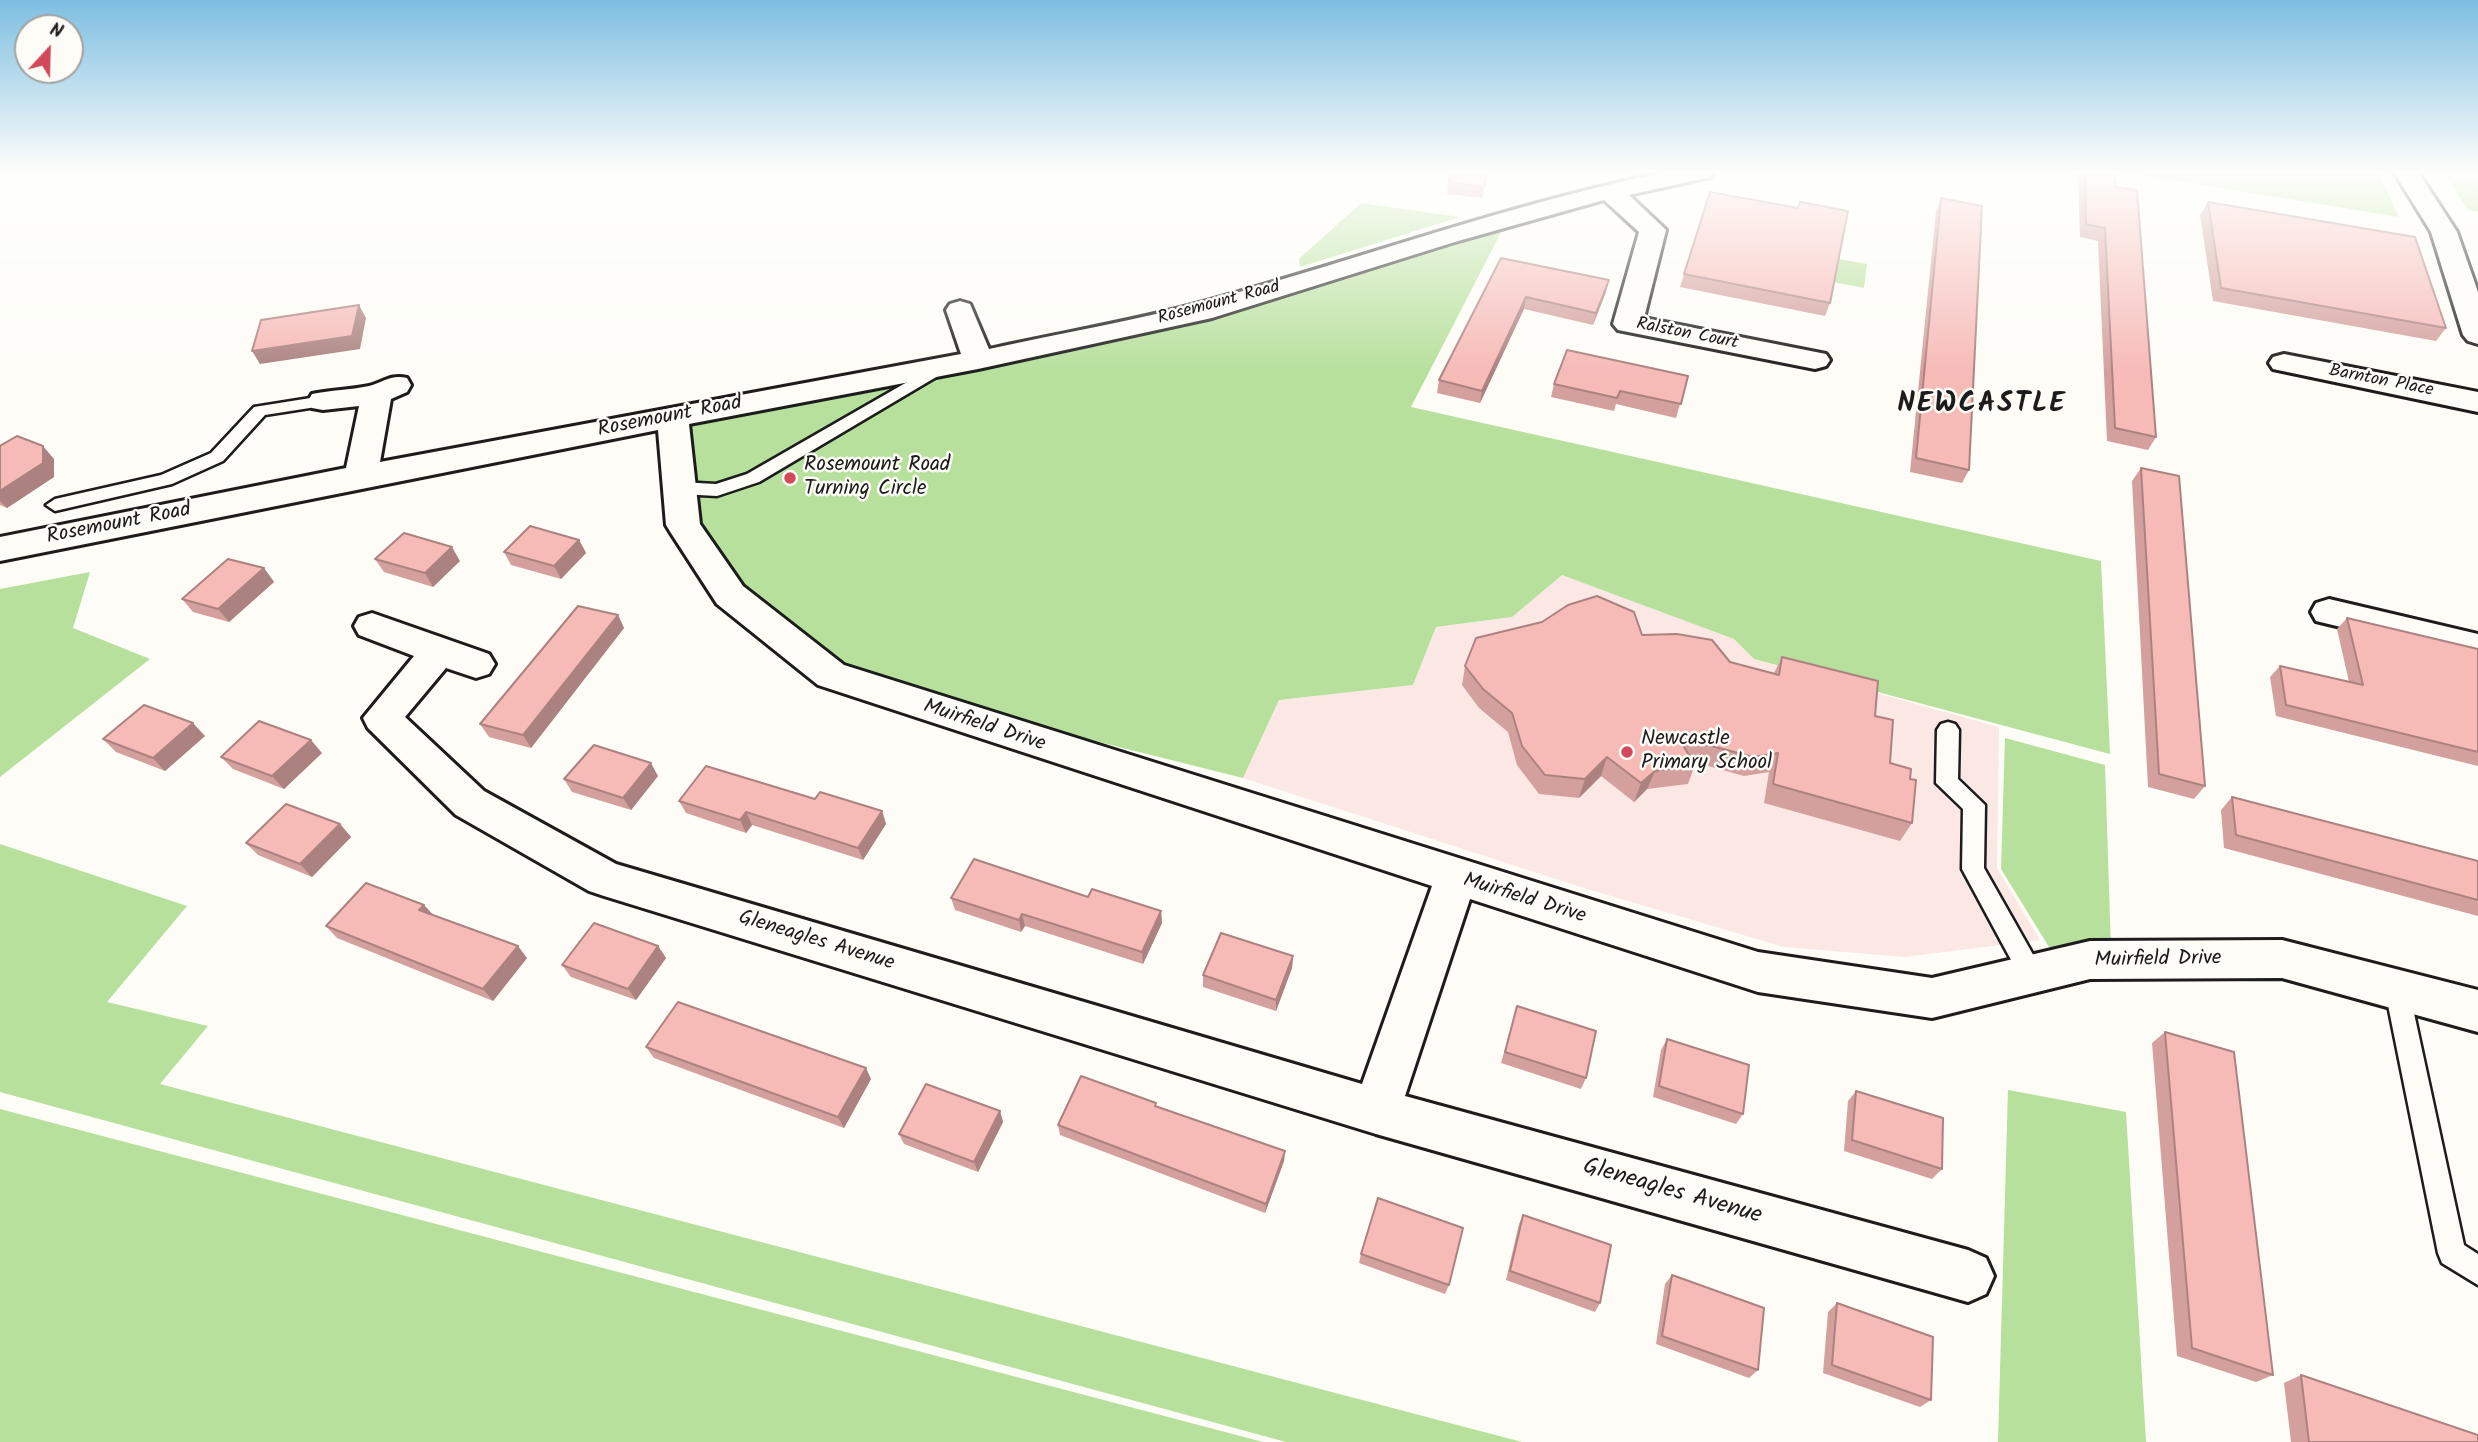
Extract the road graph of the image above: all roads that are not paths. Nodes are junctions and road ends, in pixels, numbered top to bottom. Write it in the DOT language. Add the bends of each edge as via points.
graph roads {
  1 [pos="1437,239"];
  2 [pos="1651,239"];
  3 [pos="2446,239"];
  4 [pos="960,310"];
  5 [pos="2478,335"];
  6 [pos="978,360"];
  7 [pos="1815,360"];
  8 [pos="2284,363"];
  9 [pos="942,367"];
  10 [pos="323,401"];
  11 [pos="2478,402"];
  12 [pos="673,418"];
  13 [pos="361,476"];
  14 [pos="680,488"];
  15 [pos="55,505"];
  16 [pos="0,550"];
  17 [pos="2329,612"];
  18 [pos="372,625"];
  19 [pos="2478,647"];
  20 [pos="1948,730"];
  21 [pos="1456,878"];
  22 [pos="2032,974"];
  23 [pos="2397,990"];
  24 [pos="2478,1011"];
  25 [pos="1376,1111"];
  26 [pos="2478,1271"];
  27 [pos="1968,1276"];
  1 -- 6 [label="street, Rosemount Road" via="1212,309"];
  2 -- 7 [label="street, Ralston Court" via="1628,324"];
  3 -- 5 [label="street"];
  4 -- 6 [label="street"];
  6 -- 9 [label="street, Rosemount Road"];
  8 -- 11 [label="street, Barnton Place"];
  9 -- 12 [label="street, Rosemount Road"];
  9 -- 14 [label="lane" via="753,478 718,490"];
  10 -- 13 [label="street" via="386,389"];
  10 -- 15 [label="lane" via="260,411 217,457 166,480"];
  12 -- 13 [label="street, Rosemount Road"];
  12 -- 14 [label="street, Muirfield Drive"];
  13 -- 16 [label="street, Rosemount Road"];
  14 -- 21 [label="street, Muirfield Drive" via="683,525 730,595 831,675"];
  17 -- 19 [label="street"];
  18 -- 25 [label="street, Gleneagles Avenue" via="458,657 382,718 471,803 604,878"];
  20 -- 22 [label="lane" via="1947,783 1974,805 1973,869"];
  21 -- 22 [label="street, Muirfield Drive" via="1758,972 1932,998"];
  21 -- 25 [label="street"];
  22 -- 23 [label="street, Muirfield Drive" via="2090,960 2282,959"];
  23 -- 24 [label="street, Muirfield Drive"];
  23 -- 26 [label="lane" via="2452,1254"];
  25 -- 27 [label="street, Gleneagles Avenue"];
}
